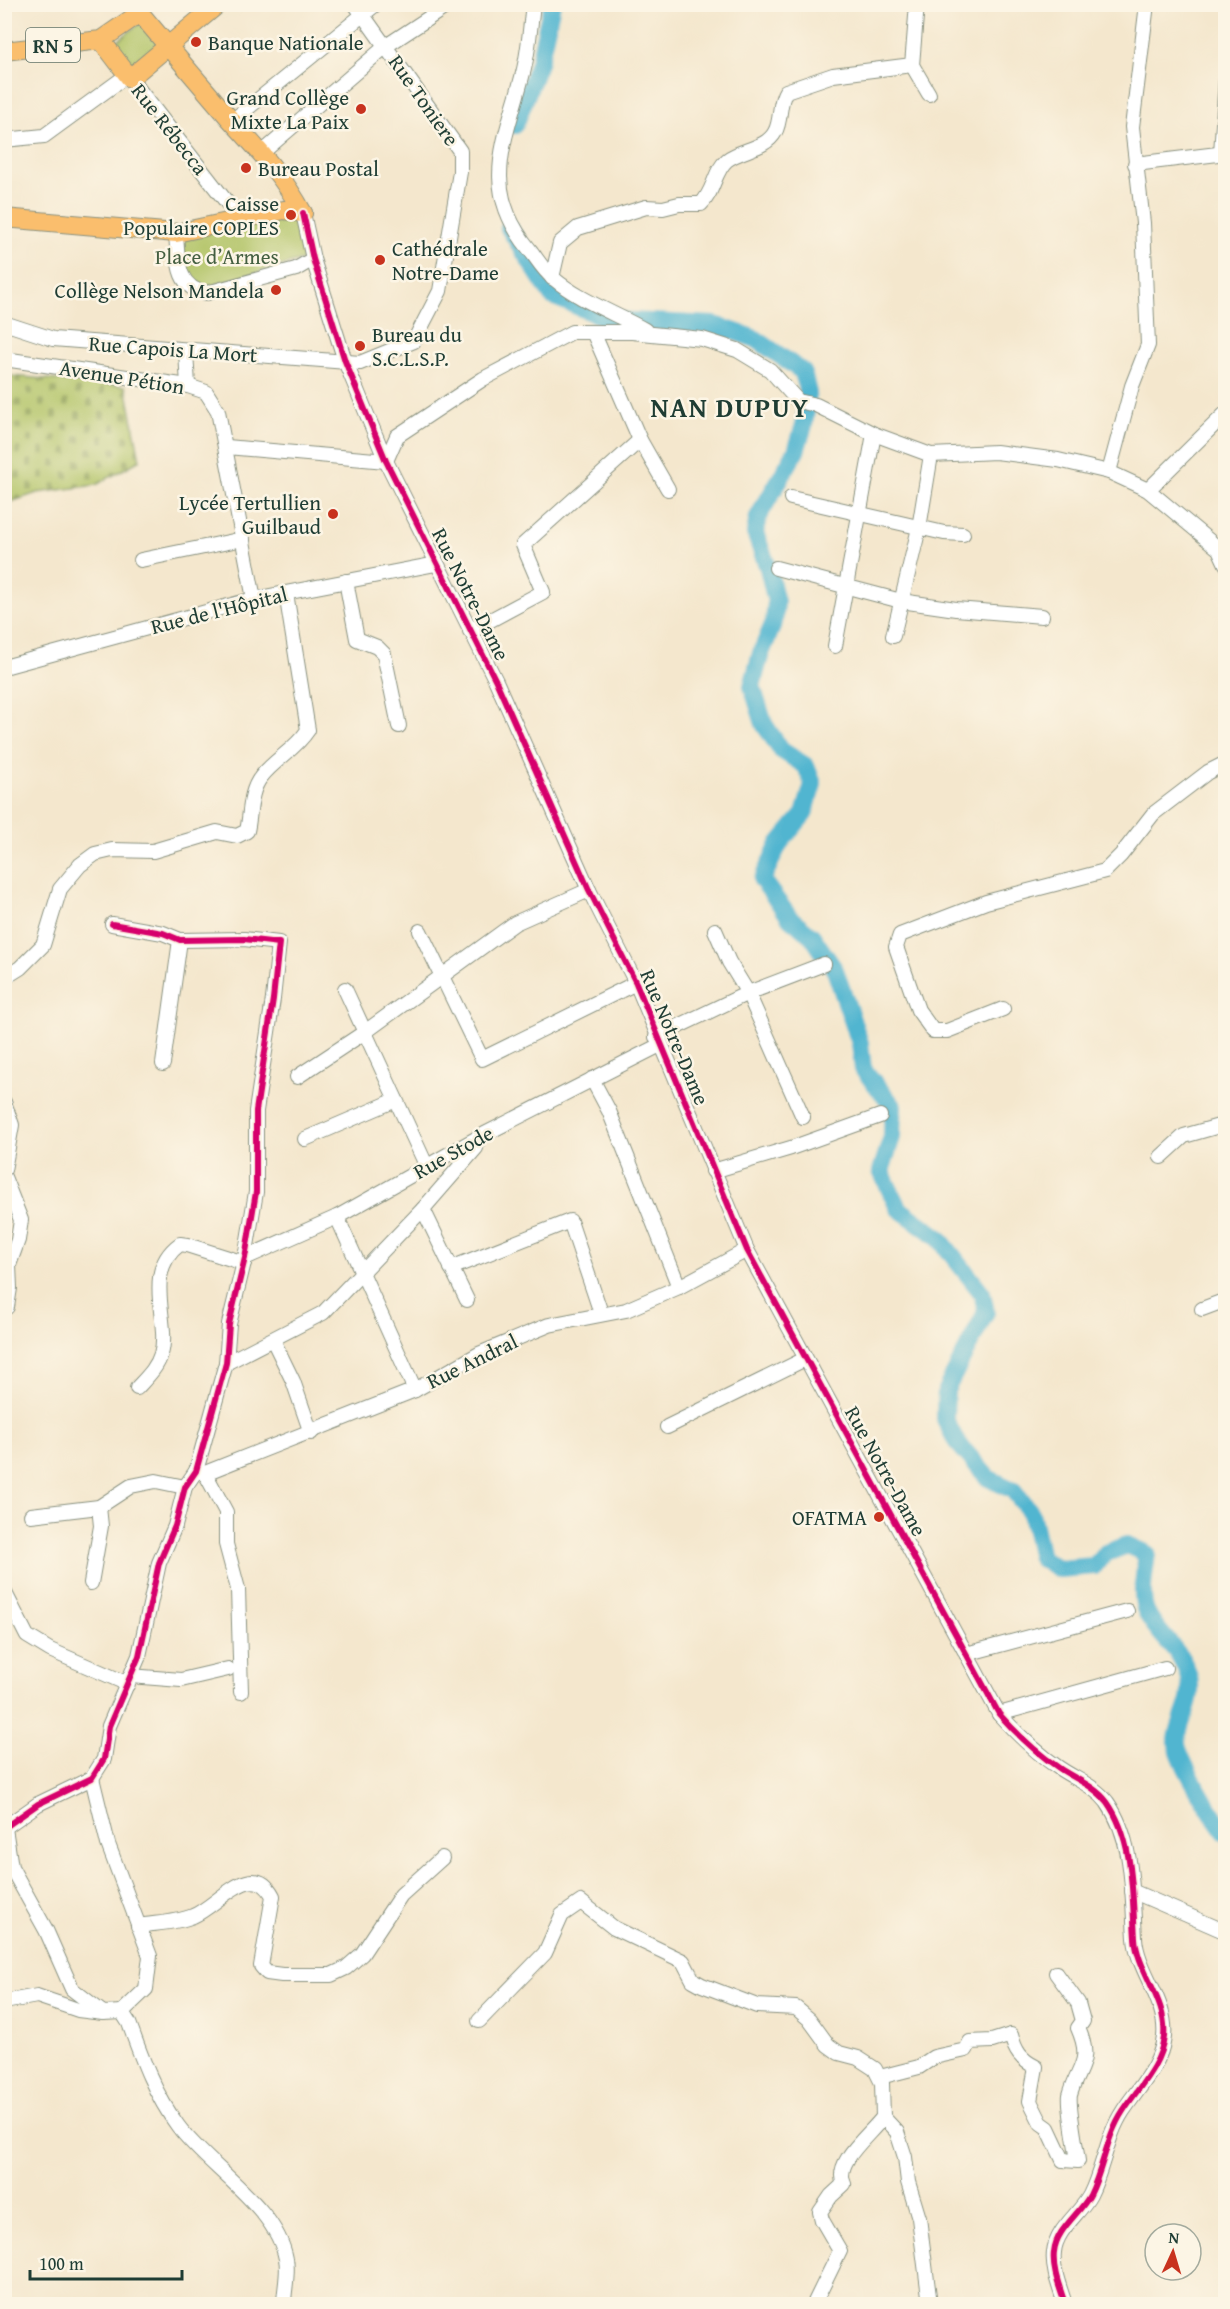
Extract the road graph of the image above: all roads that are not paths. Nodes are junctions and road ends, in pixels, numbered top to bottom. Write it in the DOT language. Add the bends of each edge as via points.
graph roads {
  1 [pos="218,4"];
  2 [pos="375,4"];
  3 [pos="450,4"];
  4 [pos="533,4"];
  5 [pos="917,4"];
  6 [pos="1147,4"];
  7 [pos="136,9"];
  8 [pos="359,10"];
  9 [pos="101,40"];
  10 [pos="168,46"];
  11 [pos="387,46"];
  12 [pos="4,51"];
  13 [pos="912,65"];
  14 [pos="130,78"];
  15 [pos="1226,78"];
  16 [pos="929,94"];
  17 [pos="232,121"];
  18 [pos="4,140"];
  19 [pos="263,152"];
  20 [pos="1223,153"];
  21 [pos="1135,164"];
  22 [pos="303,213"];
  23 [pos="4,218"];
  24 [pos="239,218"];
  25 [pos="176,233"];
  26 [pos="313,259"];
  27 [pos="552,278"];
  28 [pos="4,322"];
  29 [pos="593,332"];
  30 [pos="650,333"];
  31 [pos="186,351"];
  32 [pos="4,359"];
  33 [pos="345,361"];
  34 [pos="188,386"];
  35 [pos="1226,413"];
  36 [pos="874,434"];
  37 [pos="640,440"];
  38 [pos="227,447"];
  39 [pos="931,454"];
  40 [pos="386,461"];
  41 [pos="1109,472"];
  42 [pos="668,489"];
  43 [pos="1148,490"];
  44 [pos="791,498"];
  45 [pos="860,515"];
  46 [pos="919,528"];
  47 [pos="963,534"];
  48 [pos="243,539"];
  49 [pos="141,560"];
  50 [pos="436,564"];
  51 [pos="1226,564"];
  52 [pos="776,568"];
  53 [pos="346,581"];
  54 [pos="845,588"];
  55 [pos="286,593"];
  56 [pos="254,599"];
  57 [pos="901,601"];
  58 [pos="1042,616"];
  59 [pos="470,631"];
  60 [pos="893,636"];
  61 [pos="835,646"];
  62 [pos="4,667"];
  63 [pos="399,726"];
  64 [pos="1226,763"];
  65 [pos="589,890"];
  66 [pos="112,924"];
  67 [pos="715,930"];
  68 [pos="420,931"];
  69 [pos="180,940"];
  70 [pos="824,964"];
  71 [pos="441,976"];
  72 [pos="4,978"];
  73 [pos="636,983"];
  74 [pos="345,989"];
  75 [pos="748,993"];
  76 [pos="1003,1010"];
  77 [pos="365,1032"];
  78 [pos="658,1041"];
  79 [pos="163,1064"];
  80 [pos="297,1077"];
  81 [pos="592,1079"];
  82 [pos="396,1100"];
  83 [pos="4,1102"];
  84 [pos="880,1116"];
  85 [pos="803,1117"];
  86 [pos="1226,1124"];
  87 [pos="479,1137"];
  88 [pos="305,1139"];
  89 [pos="1161,1157"];
  90 [pos="427,1167"];
  91 [pos="4,1170"];
  92 [pos="713,1171"];
  93 [pos="4,1177"];
  94 [pos="423,1209"];
  95 [pos="337,1217"];
  96 [pos="747,1250"];
  97 [pos="245,1261"];
  98 [pos="451,1268"];
  99 [pos="362,1273"];
  100 [pos="679,1287"];
  101 [pos="467,1300"];
  102 [pos="1226,1300"];
  103 [pos="7,1307"];
  104 [pos="1202,1309"];
  105 [pos="601,1313"];
  106 [pos="273,1340"];
  107 [pos="805,1359"];
  108 [pos="226,1363"];
  109 [pos="137,1388"];
  110 [pos="415,1390"];
  111 [pos="667,1427"];
  112 [pos="311,1433"];
  113 [pos="200,1472"];
  114 [pos="185,1487"];
  115 [pos="99,1507"];
  116 [pos="31,1515"];
  117 [pos="91,1583"];
  118 [pos="4,1591"];
  119 [pos="1128,1611"];
  120 [pos="966,1654"];
  121 [pos="1165,1668"];
  122 [pos="228,1669"];
  123 [pos="129,1680"];
  124 [pos="241,1692"];
  125 [pos="1002,1717"];
  126 [pos="92,1778"];
  127 [pos="5,1828"];
  128 [pos="442,1858"];
  129 [pos="1132,1892"];
  130 [pos="138,1926"];
  131 [pos="1226,1932"];
  132 [pos="1056,1973"];
  133 [pos="4,2002"];
  134 [pos="122,2012"];
  135 [pos="103,2013"];
  136 [pos="479,2021"];
  137 [pos="880,2078"];
  138 [pos="883,2117"];
  139 [pos="284,2304"];
  140 [pos="814,2304"];
  141 [pos="930,2304"];
  142 [pos="1065,2304"];
  1 -- 10 [label="main road"];
  2 -- 8 [label="street"];
  3 -- 11 [label="street"];
  4 -- 27 [label="street" via="524,70 501,153 499,186 509,220"];
  5 -- 13 [label="street"];
  6 -- 21 [label="street" via="1132,127"];
  7 -- 9 [label="main road"];
  7 -- 10 [label="main road, Rue Notre-Dame"];
  8 -- 11 [label="street, Rue Toniere"];
  8 -- 17 [label="street"];
  9 -- 12 [label="main road, RN 5"];
  9 -- 14 [label="main road, Rue Rébecca / RN 5"];
  10 -- 14 [label="main road"];
  10 -- 17 [label="main road, Rue Notre-Dame"];
  11 -- 19 [label="street"];
  11 -- 33 [label="street, Rue Toniere" via="460,151 460,172 440,291 414,341 360,363"];
  13 -- 16 [label="street"];
  13 -- 27 [label="street" via="855,70 786,91 775,132 759,146 734,155 723,164 701,204 646,207 578,228 560,243"];
  14 -- 18 [label="street" via="122,79 44,136"];
  14 -- 24 [label="street, Rue Rébecca"];
  15 -- 20 [label="street"];
  17 -- 19 [label="main road, Rue Notre-Dame"];
  19 -- 22 [label="main road, Rue Notre-Dame"];
  20 -- 21 [label="street"];
  21 -- 41 [label="street" via="1143,223 1148,345 1132,386"];
  22 -- 24 [label="main road" via="284,210"];
  22 -- 26 [label="street, Rue Notre-Dame"];
  23 -- 25 [label="main road"];
  24 -- 25 [label="main road"];
  25 -- 26 [label="street" via="179,269 187,286 196,292 207,293 296,269"];
  26 -- 33 [label="street, Rue Notre-Dame"];
  27 -- 30 [label="street"];
  28 -- 31 [label="street, Rue Capois La Mort" via="53,339"];
  29 -- 30 [label="street"];
  29 -- 37 [label="street"];
  29 -- 40 [label="street" via="572,332 483,379 397,436"];
  30 -- 36 [label="street" via="702,339 737,350 770,370 798,401 816,405"];
  31 -- 33 [label="street, Rue Capois La Mort"];
  31 -- 34 [label="street"];
  32 -- 34 [label="street, Avenue Pétion"];
  33 -- 40 [label="street, Rue Notre-Dame"];
  34 -- 38 [label="street, Avenue Pétion" via="206,392 218,411"];
  35 -- 43 [label="street"];
  36 -- 39 [label="street"];
  36 -- 45 [label="street"];
  37 -- 42 [label="street"];
  37 -- 59 [label="street" via="523,545 543,592"];
  38 -- 40 [label="street"];
  38 -- 48 [label="street, Avenue Pétion"];
  39 -- 41 [label="street" via="996,452"];
  39 -- 46 [label="street"];
  40 -- 50 [label="street, Rue Notre-Dame"];
  41 -- 43 [label="street"];
  43 -- 51 [label="street" via="1219,549"];
  44 -- 45 [label="street"];
  45 -- 46 [label="street"];
  45 -- 54 [label="street"];
  46 -- 47 [label="street"];
  46 -- 57 [label="street"];
  48 -- 49 [label="street"];
  48 -- 56 [label="street, Avenue Pétion"];
  50 -- 53 [label="street, Rue de l'Hôpital"];
  50 -- 59 [label="street, Rue Notre-Dame"];
  52 -- 54 [label="street"];
  53 -- 55 [label="street, Rue de l'Hôpital"];
  53 -- 63 [label="street" via="357,639 384,654"];
  54 -- 57 [label="street"];
  54 -- 61 [label="street"];
  55 -- 56 [label="street, Rue de l'Hôpital"];
  55 -- 72 [label="street" via="308,730 298,745 260,777 252,795 247,831 237,836 217,832 153,851 112,850 95,854 60,888 43,945"];
  56 -- 62 [label="street, Rue de l'Hôpital"];
  57 -- 58 [label="street"];
  57 -- 60 [label="street"];
  59 -- 65 [label="street, Rue Notre-Dame"];
  64 -- 76 [label="street" via="1208,772 1154,814 1106,871 977,905 897,939 896,947 918,1010 933,1030 947,1031"];
  65 -- 71 [label="street" via="515,923"];
  65 -- 73 [label="street, Rue Notre-Dame"];
  66 -- 69 [label="street"];
  67 -- 75 [label="street"];
  68 -- 71 [label="street"];
  69 -- 79 [label="street"];
  69 -- 97 [label="street" via="279,943 256,1111 256,1192"];
  70 -- 75 [label="street, Rue Stode"];
  71 -- 73 [label="street" via="482,1059"];
  71 -- 77 [label="street"];
  73 -- 78 [label="street, Rue Notre-Dame"];
  74 -- 77 [label="street"];
  75 -- 78 [label="street, Rue Stode"];
  75 -- 85 [label="street"];
  77 -- 80 [label="street"];
  77 -- 82 [label="street"];
  78 -- 81 [label="street, Rue Stode"];
  78 -- 92 [label="street, Rue Notre-Dame"];
  81 -- 87 [label="street, Rue Stode"];
  81 -- 100 [label="street" via="609,1111"];
  82 -- 88 [label="street"];
  82 -- 90 [label="street"];
  83 -- 91 [label="street" via="12,1125"];
  84 -- 92 [label="street"];
  86 -- 89 [label="street" via="1184,1136"];
  87 -- 90 [label="street, Rue Stode"];
  87 -- 94 [label="street" via="476,1148"];
  90 -- 95 [label="street, Rue Stode"];
  92 -- 96 [label="street, Rue Notre-Dame"];
  93 -- 103 [label="street" via="21,1220 9,1265"];
  94 -- 98 [label="street"];
  94 -- 99 [label="street"];
  95 -- 97 [label="street, Rue Stode"];
  95 -- 99 [label="street"];
  96 -- 100 [label="street, Rue Andral"];
  96 -- 107 [label="street, Rue Notre-Dame"];
  97 -- 108 [label="street" via="229,1323"];
  97 -- 109 [label="street" via="187,1245 173,1249 163,1265 158,1300 162,1353"];
  98 -- 101 [label="street"];
  98 -- 105 [label="street" via="570,1221"];
  99 -- 106 [label="street" via="323,1313"];
  99 -- 110 [label="street"];
  100 -- 105 [label="street, Rue Andral" via="626,1310"];
  102 -- 104 [label="street"];
  105 -- 110 [label="street, Rue Andral" via="549,1325 479,1354"];
  106 -- 108 [label="street"];
  106 -- 112 [label="street"];
  107 -- 111 [label="street"];
  107 -- 120 [label="street, Rue Notre-Dame"];
  108 -- 113 [label="street"];
  110 -- 112 [label="street, Rue Andral"];
  112 -- 113 [label="street, Rue Andral"];
  113 -- 114 [label="street"];
  113 -- 124 [label="street" via="226,1512 226,1544 238,1589"];
  114 -- 115 [label="street" via="156,1482 131,1485"];
  114 -- 123 [label="street" via="176,1526 159,1563 141,1646"];
  115 -- 116 [label="street"];
  115 -- 117 [label="street" via="102,1526"];
  118 -- 123 [label="street" via="27,1636 50,1650"];
  119 -- 120 [label="street"];
  120 -- 125 [label="street, Rue Notre-Dame"];
  121 -- 125 [label="street"];
  122 -- 123 [label="street" via="181,1680"];
  123 -- 126 [label="street" via="109,1726 104,1759"];
  125 -- 129 [label="street, Rue Notre-Dame" via="1057,1767 1098,1792 1108,1803 1124,1832"];
  126 -- 127 [label="street" via="38,1804"];
  126 -- 130 [label="street" via="102,1825"];
  127 -- 135 [label="street" via="11,1867 46,1930 72,1989"];
  128 -- 130 [label="street" via="401,1895 362,1954 331,1975 282,1975 267,1972 261,1966 273,1896 268,1887 256,1881 243,1882 192,1917"];
  129 -- 131 [label="street"];
  129 -- 142 [label="street, Rue Notre-Dame" via="1135,1946 1159,2006 1164,2035 1158,2061 1107,2140 1089,2197 1068,2223 1054,2250 1055,2272"];
  130 -- 134 [label="street" via="150,1956 150,1970 146,1989"];
  132 -- 137 [label="street" via="1078,2003 1083,2021 1078,2028 1083,2038 1084,2066 1070,2097 1078,2161 1064,2160 1048,2128 1041,2123 1030,2101 1036,2067 1024,2062 1011,2035 992,2042 970,2042 966,2050 934,2057 919,2067"];
  133 -- 135 [label="street" via="37,1995 78,2010"];
  134 -- 135 [label="street"];
  134 -- 139 [label="street" via="161,2101 179,2127 276,2232 287,2260"];
  136 -- 137 [label="street" via="544,1953 562,1915 581,1902 623,1934 683,1961 693,1980 702,1985 757,2006 796,2008 828,2045 858,2058 875,2069"];
  137 -- 138 [label="street"];
  138 -- 140 [label="street" via="844,2162 840,2177 844,2184 820,2212 840,2251"];
  138 -- 141 [label="street" via="897,2132 905,2157 919,2218"];
}
